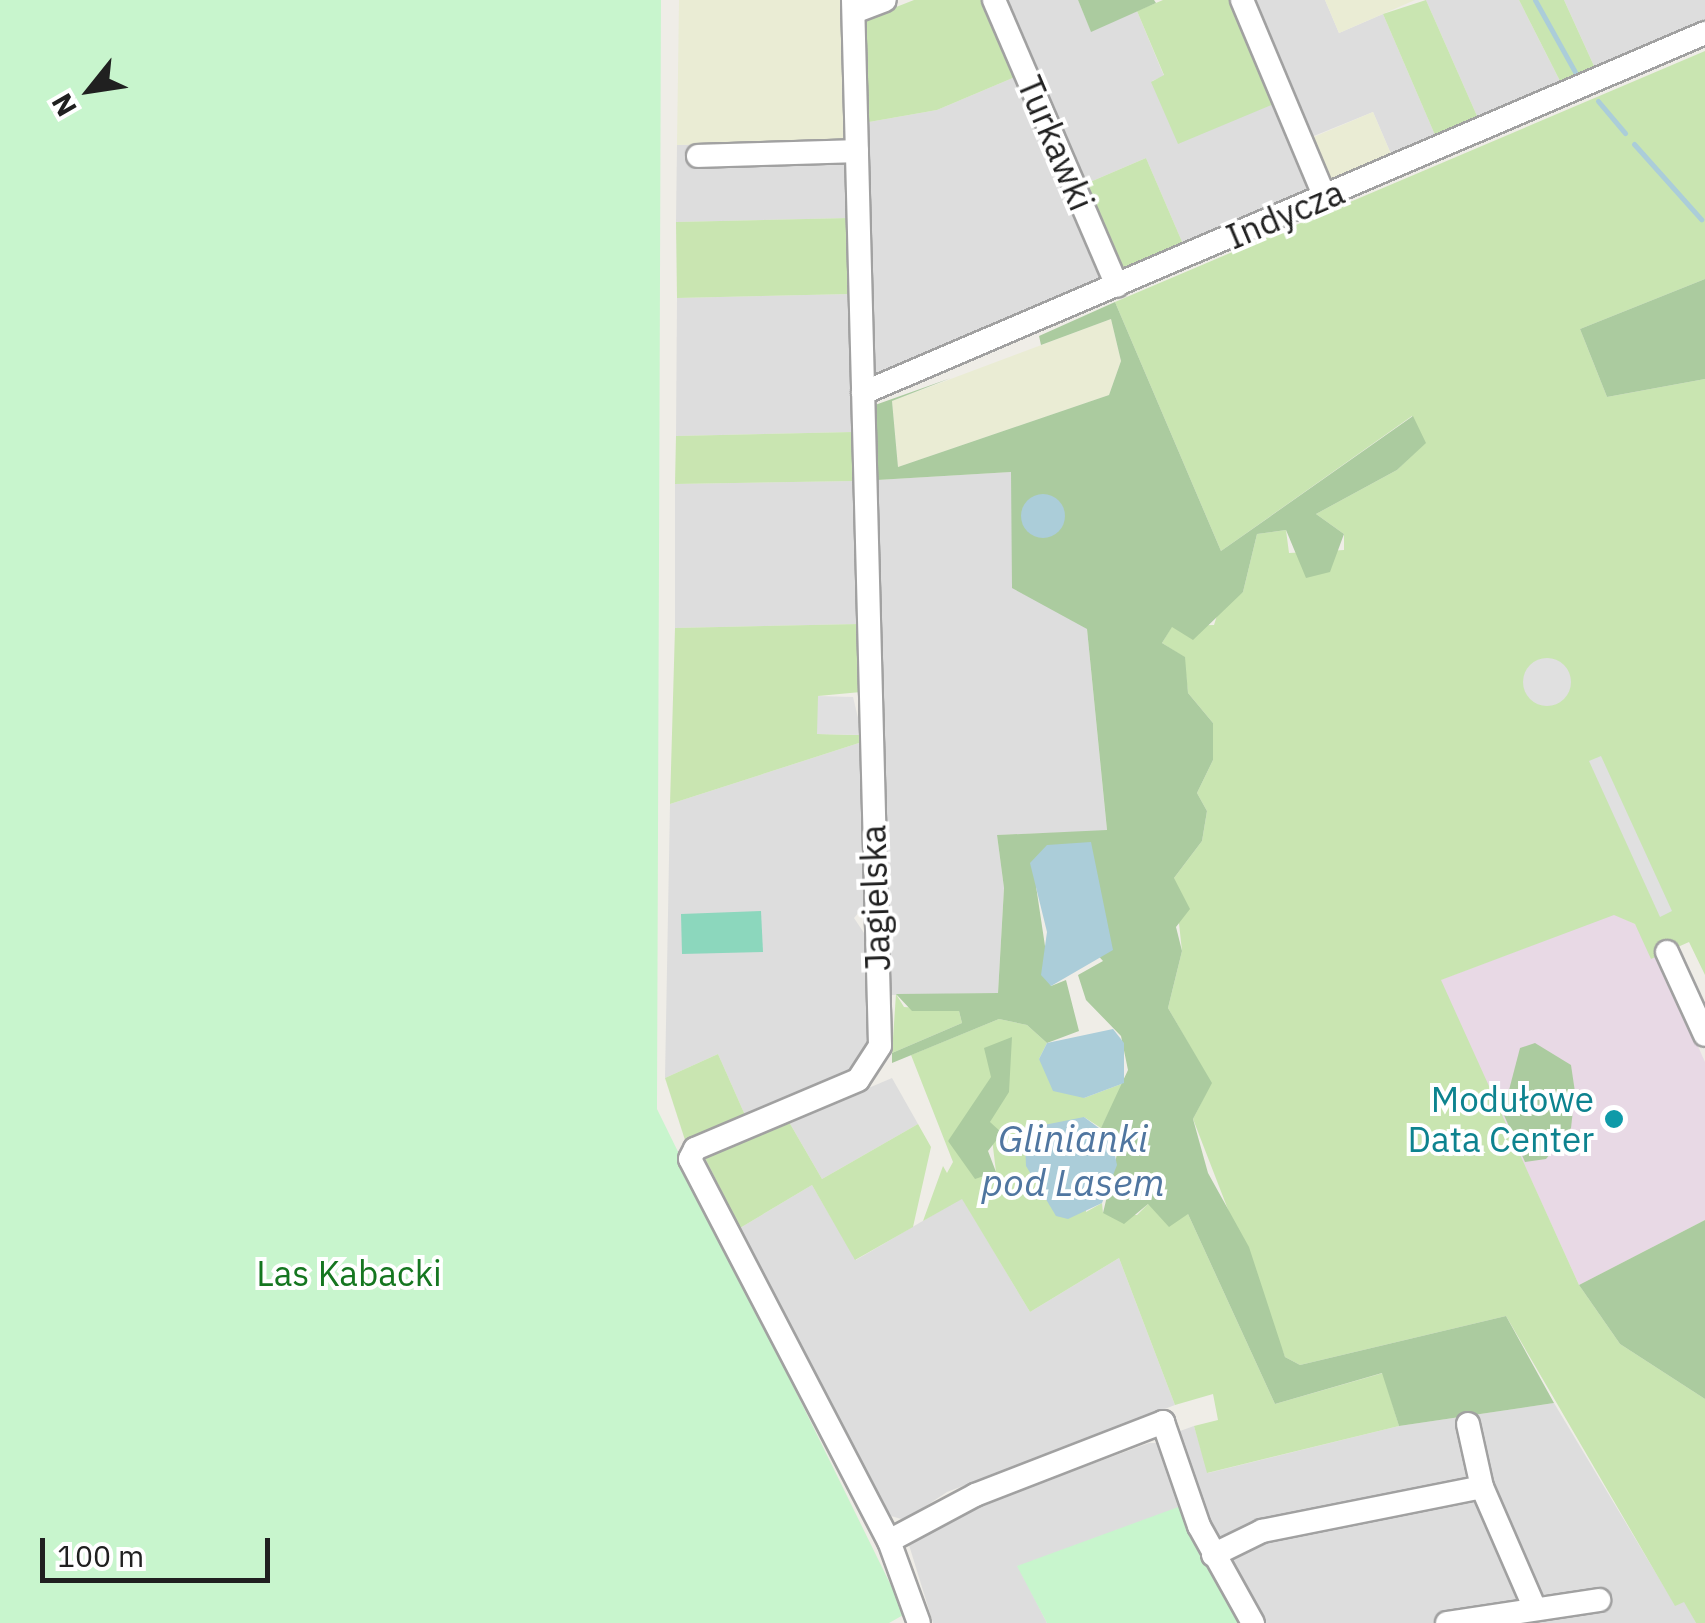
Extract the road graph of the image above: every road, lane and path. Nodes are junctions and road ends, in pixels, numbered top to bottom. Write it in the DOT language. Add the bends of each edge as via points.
graph roads {
  1 [pos="886,0"];
  2 [pos="994,0"];
  3 [pos="1242,0"];
  4 [pos="854,6"];
  5 [pos="1705,33"];
  6 [pos="857,151"];
  7 [pos="698,156"];
  8 [pos="1325,197"];
  9 [pos="1117,286"];
  10 [pos="863,393"];
  11 [pos="1668,952"];
  12 [pos="1705,1036"];
  13 [pos="1468,1424"];
  14 [pos="1482,1487"];
  15 [pos="890,1541"];
  16 [pos="1213,1555"];
  17 [pos="1599,1600"];
  18 [pos="1535,1609"];
  19 [pos="919,1623"];
  20 [pos="1253,1623"];
  21 [pos="1446,1623"];
  1 -- 4 [label="street"];
  2 -- 9 [label="street, Turkawki"];
  3 -- 8 [label="street"];
  4 -- 6 [label="street, Jagielska"];
  5 -- 8 [label="street, Indycza"];
  6 -- 7 [label="street"];
  6 -- 10 [label="street, Jagielska"];
  8 -- 9 [label="street, Indycza"];
  9 -- 10 [label="street, Indycza"];
  10 -- 15 [label="street, Jagielska" via="880,1046 858,1080 695,1149 690,1159"];
  11 -- 12 [label="street"];
  13 -- 14 [label="street"];
  14 -- 16 [label="street" via="1262,1531"];
  14 -- 18 [label="street"];
  15 -- 16 [label="street" via="975,1495 1162,1422"];
  15 -- 19 [label="street, Jagielska"];
  16 -- 20 [label="street"];
  17 -- 18 [label="street"];
  18 -- 21 [label="street"];
}
